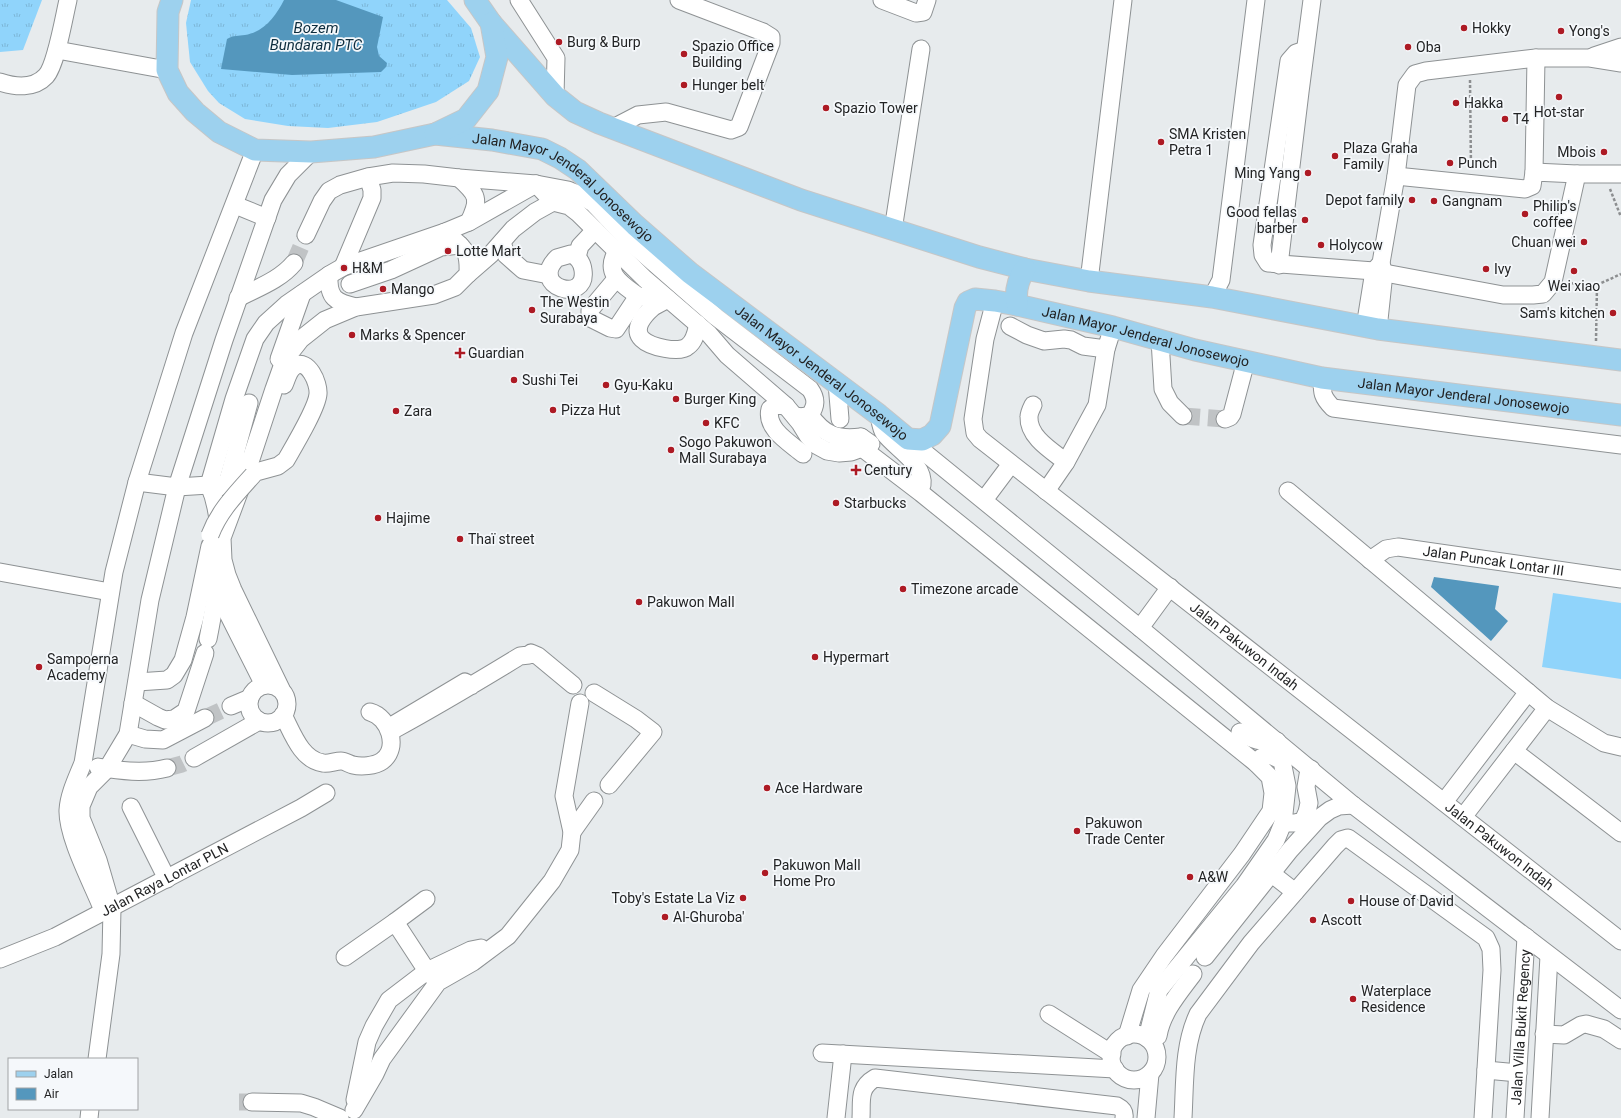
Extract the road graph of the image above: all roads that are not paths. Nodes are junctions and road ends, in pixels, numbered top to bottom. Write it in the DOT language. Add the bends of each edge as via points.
graph roads {
  1 [pos="68,0"];
  2 [pos="172,0"];
  3 [pos="474,0"];
  4 [pos="519,0"];
  5 [pos="679,0"];
  6 [pos="882,0"];
  7 [pos="927,0"];
  8 [pos="1123,0"];
  9 [pos="1256,0"];
  10 [pos="1312,0"];
  11 [pos="491,23"];
  12 [pos="1621,47"];
  13 [pos="57,50"];
  14 [pos="921,50"];
  15 [pos="1536,58"];
  16 [pos="1590,58"];
  17 [pos="1621,62"];
  18 [pos="167,70"];
  19 [pos="0,82"];
  20 [pos="555,96"];
  21 [pos="612,128"];
  22 [pos="435,134"];
  23 [pos="256,150"];
  24 [pos="311,152"];
  25 [pos="1534,172"];
  26 [pos="1577,174"];
  27 [pos="1621,174"];
  28 [pos="1396,176"];
  29 [pos="368,177"];
  30 [pos="459,178"];
  31 [pos="536,184"];
  32 [pos="508,200"];
  33 [pos="552,202"];
  34 [pos="235,205"];
  35 [pos="535,212"];
  36 [pos="266,218"];
  37 [pos="469,222"];
  38 [pos="595,230"];
  39 [pos="893,230"];
  40 [pos="445,232"];
  41 [pos="306,235"];
  42 [pos="502,242"];
  43 [pos="460,245"];
  44 [pos="617,251"];
  45 [pos="577,257"];
  46 [pos="294,263"];
  47 [pos="1025,269"];
  48 [pos="1380,269"];
  49 [pos="336,271"];
  50 [pos="468,274"];
  51 [pos="549,275"];
  52 [pos="616,279"];
  53 [pos="1089,281"];
  54 [pos="350,284"];
  55 [pos="303,293"];
  56 [pos="663,294"];
  57 [pos="638,296"];
  58 [pos="1212,297"];
  59 [pos="238,298"];
  60 [pos="995,301"];
  61 [pos="1017,305"];
  62 [pos="356,307"];
  63 [pos="324,320"];
  64 [pos="698,324"];
  65 [pos="1010,326"];
  66 [pos="1113,327"];
  67 [pos="1372,328"];
  68 [pos="1160,340"];
  69 [pos="1106,349"];
  70 [pos="1621,360"];
  71 [pos="1246,361"];
  72 [pos="1322,378"];
  73 [pos="837,383"];
  74 [pos="249,403"];
  75 [pos="1033,405"];
  76 [pos="879,415"];
  77 [pos="1183,416"];
  78 [pos="1621,416"];
  79 [pos="840,419"];
  80 [pos="1225,419"];
  81 [pos="803,420"];
  82 [pos="908,439"];
  83 [pos="862,442"];
  84 [pos="1621,445"];
  85 [pos="803,454"];
  86 [pos="1066,462"];
  87 [pos="1011,464"];
  88 [pos="255,474"];
  89 [pos="137,482"];
  90 [pos="228,482"];
  91 [pos="922,484"];
  92 [pos="177,487"];
  93 [pos="211,488"];
  94 [pos="1046,491"];
  95 [pos="1288,491"];
  96 [pos="984,500"];
  97 [pos="1370,560"];
  98 [pos="0,572"];
  99 [pos="1621,579"];
  100 [pos="1170,587"];
  101 [pos="110,592"];
  102 [pos="217,592"];
  103 [pos="1140,628"];
  104 [pos="137,677"];
  105 [pos="264,685"];
  106 [pos="573,685"];
  107 [pos="281,689"];
  108 [pos="1528,692"];
  109 [pos="594,693"];
  110 [pos="250,698"];
  111 [pos="133,703"];
  112 [pos="580,703"];
  113 [pos="231,706"];
  114 [pos="1547,708"];
  115 [pos="370,712"];
  116 [pos="283,716"];
  117 [pos="205,718"];
  118 [pos="259,721"];
  119 [pos="395,729"];
  120 [pos="1240,732"];
  121 [pos="128,734"];
  122 [pos="1277,741"];
  123 [pos="1621,747"];
  124 [pos="1514,751"];
  125 [pos="194,758"];
  126 [pos="1258,761"];
  127 [pos="83,764"];
  128 [pos="167,768"];
  129 [pos="107,769"];
  130 [pos="1311,769"];
  131 [pos="610,785"];
  132 [pos="326,793"];
  133 [pos="594,801"];
  134 [pos="1444,802"];
  135 [pos="1353,805"];
  136 [pos="130,807"];
  137 [pos="1463,817"];
  138 [pos="1283,823"];
  139 [pos="1258,831"];
  140 [pos="572,832"];
  141 [pos="1621,833"];
  142 [pos="1276,840"];
  143 [pos="1272,874"];
  144 [pos="167,879"];
  145 [pos="1295,892"];
  146 [pos="426,899"];
  147 [pos="109,914"];
  148 [pos="395,922"];
  149 [pos="1526,937"];
  150 [pos="1621,941"];
  151 [pos="1549,956"];
  152 [pos="345,957"];
  153 [pos="1205,957"];
  154 [pos="0,959"];
  155 [pos="1193,974"];
  156 [pos="432,976"];
  157 [pos="1621,1010"];
  158 [pos="1049,1014"];
  159 [pos="1544,1034"];
  160 [pos="1127,1036"];
  161 [pos="1621,1040"];
  162 [pos="1152,1044"];
  163 [pos="822,1053"];
  164 [pos="843,1054"];
  165 [pos="97,1058"];
  166 [pos="1113,1061"];
  167 [pos="1150,1074"];
  168 [pos="1486,1075"];
  169 [pos="1518,1079"];
  170 [pos="252,1102"];
  171 [pos="349,1115"];
  172 [pos="836,1118"];
  173 [pos="861,1118"];
  174 [pos="1124,1118"];
  175 [pos="1146,1118"];
  176 [pos="1183,1118"];
  177 [pos="1483,1118"];
  178 [pos="1515,1118"];
  179 [pos="1540,1118"];
  1 -- 13 [label="street"];
  2 -- 18 [label="main road, Jalan Mayor Jenderal Jonosewojo" via="168,12"];
  3 -- 11 [label="main road"];
  4 -- 20 [label="street" via="556,58"];
  5 -- 21 [label="street" via="771,37 771,43 739,127 731,130 666,112 638,115"];
  6 -- 7 [label="street" via="916,13 923,12"];
  8 -- 53 [label="street"];
  9 -- 58 [label="street" via="1221,280"];
  10 -- 48 [label="street" via="1305,50 1296,53 1289,61 1262,256 1268,263 1279,265"];
  11 -- 20 [label="main road"];
  11 -- 22 [label="main road" via="497,57 488,91 466,118"];
  12 -- 16 [label="street"];
  13 -- 18 [label="street"];
  13 -- 19 [label="street" via="46,76 39,81 29,86 12,86"];
  14 -- 39 [label="street"];
  15 -- 16 [label="street"];
  15 -- 25 [label="street"];
  15 -- 28 [label="street" via="1415,74 1407,85"];
  16 -- 17 [label="street"];
  18 -- 23 [label="main road, Jalan Mayor Jenderal Jonosewojo" via="178,93 195,112 219,132"];
  20 -- 21 [label="main road" via="575,112"];
  21 -- 39 [label="main road" via="801,200"];
  22 -- 24 [label="main road, Jalan Mayor Jenderal Jonosewojo" via="374,147"];
  22 -- 73 [label="main road, Jalan Mayor Jenderal Jonosewojo" via="542,149 560,158 578,170 690,273"];
  23 -- 24 [label="main road, Jalan Mayor Jenderal Jonosewojo"];
  23 -- 34 [label="street"];
  24 -- 36 [label="street" via="288,175"];
  25 -- 26 [label="street"];
  25 -- 28 [label="street" via="1532,186 1528,188"];
  26 -- 27 [label="street"];
  26 -- 48 [label="street" via="1553,282 1543,294 1503,295"];
  28 -- 48 [label="street"];
  29 -- 30 [label="street" via="393,173"];
  29 -- 41 [label="street" via="329,191"];
  29 -- 49 [label="street" via="372,198"];
  30 -- 31 [label="street"];
  30 -- 37 [label="street" via="473,190 476,198 476,208"];
  31 -- 32 [label="street"];
  31 -- 33 [label="street"];
  31 -- 81 [label="street" via="568,190 593,203 630,242 711,313 810,389 815,395 816,404"];
  32 -- 35 [label="street" via="524,202"];
  32 -- 37 [label="street"];
  33 -- 35 [label="street"];
  33 -- 38 [label="street" via="570,206"];
  34 -- 36 [label="street"];
  34 -- 89 [label="street" via="184,333"];
  35 -- 42 [label="street" via="513,229"];
  36 -- 59 [label="street"];
  37 -- 40 [label="street"];
  38 -- 44 [label="street"];
  38 -- 45 [label="street" via="580,246"];
  39 -- 47 [label="main road"];
  40 -- 43 [label="street"];
  40 -- 49 [label="street"];
  42 -- 50 [label="street"];
  42 -- 51 [label="street" via="506,255 523,270"];
  43 -- 50 [label="street" via="466,250"];
  43 -- 54 [label="street" via="441,247 391,270"];
  44 -- 52 [label="street" via="612,265"];
  44 -- 56 [label="street"];
  45 -- 51 [label="street" via="571,254 557,258 549,268"];
  45 -- 51 [label="street" via="581,262 584,276 576,288 570,290 557,286"];
  46 -- 59 [label="street" via="278,277"];
  47 -- 53 [label="main road"];
  47 -- 61 [label="main road" via="1016,290"];
  48 -- 67 [label="street"];
  49 -- 55 [label="street"];
  49 -- 62 [label="street" via="330,291 333,298"];
  50 -- 62 [label="street" via="454,287 434,295"];
  52 -- 57 [label="street"];
  52 -- 57 [label="street" via="590,310 590,318 616,329"];
  53 -- 58 [label="main road"];
  55 -- 63 [label="street" via="321,296 328,309"];
  55 -- 90 [label="street" via="244,467"];
  55 -- 93 [label="street" via="266,323 255,340 234,398"];
  56 -- 57 [label="street"];
  56 -- 64 [label="street"];
  56 -- 64 [label="street" via="640,322 639,333 642,340 660,348 681,350 694,341"];
  58 -- 67 [label="main road"];
  59 -- 92 [label="street"];
  60 -- 61 [label="main road, Jalan Mayor Jenderal Jonosewojo"];
  60 -- 82 [label="main road, Jalan Mayor Jenderal Jonosewojo" via="975,299 968,302 940,426 932,435 922,440"];
  60 -- 87 [label="street, Jalan Pakuwon Indah" via="985,339 973,419 975,433 980,440"];
  61 -- 66 [label="main road, Jalan Mayor Jenderal Jonosewojo"];
  62 -- 63 [label="street"];
  63 -- 107 [label="street" via="301,339 284,361 222,545 223,560 231,585"];
  64 -- 81 [label="street" via="727,355"];
  65 -- 69 [label="street" via="1027,336 1044,341 1064,339 1083,346"];
  66 -- 68 [label="main road, Jalan Mayor Jenderal Jonosewojo"];
  66 -- 69 [label="street"];
  67 -- 70 [label="main road"];
  68 -- 71 [label="main road, Jalan Mayor Jenderal Jonosewojo"];
  68 -- 77 [label="street" via="1163,389 1170,403"];
  69 -- 86 [label="street" via="1097,404"];
  71 -- 72 [label="main road, Jalan Mayor Jenderal Jonosewojo"];
  71 -- 80 [label="street" via="1232,414"];
  72 -- 78 [label="main road, Jalan Mayor Jenderal Jonosewojo"];
  72 -- 84 [label="street" via="1322,393 1333,408"];
  73 -- 76 [label="main road, Jalan Mayor Jenderal Jonosewojo"];
  73 -- 79 [label="street"];
  74 -- 90 [label="street"];
  75 -- 86 [label="street" via="1028,416 1034,435"];
  76 -- 82 [label="main road, Jalan Mayor Jenderal Jonosewojo"];
  76 -- 91 [label="street" via="883,432 918,467 923,478"];
  81 -- 83 [label="street" via="816,445 827,450 851,452"];
  81 -- 85 [label="street" via="776,405 770,409 768,417 774,429"];
  82 -- 96 [label="street"];
  83 -- 91 [label="street"];
  83 -- 126 [label="street" via="921,493"];
  86 -- 94 [label="street"];
  87 -- 94 [label="street, Jalan Pakuwon Indah"];
  87 -- 96 [label="street"];
  88 -- 88 [label="street" via="290,370 300,365 310,369 318,386 314,408 286,460 278,466"];
  88 -- 104 [label="street, bridge" via="224,507 214,523 210,536 202,544 173,661 163,672"];
  89 -- 92 [label="street"];
  89 -- 101 [label="street"];
  90 -- 93 [label="street"];
  91 -- 126 [label="street"];
  92 -- 93 [label="street"];
  92 -- 104 [label="street" via="150,600"];
  93 -- 102 [label="street" via="218,523"];
  94 -- 100 [label="street, Jalan Pakuwon Indah"];
  95 -- 97 [label="street"];
  96 -- 103 [label="street"];
  97 -- 99 [label="street, Jalan Puncak Lontar III" via="1386,549 1398,548"];
  97 -- 108 [label="street"];
  98 -- 101 [label="street"];
  100 -- 103 [label="street"];
  100 -- 134 [label="street, Jalan Pakuwon Indah"];
  101 -- 127 [label="street"];
  102 -- 105 [label="street"];
  102 -- 111 [label="street" via="206,646 186,711 174,719 166,720"];
  103 -- 122 [label="street"];
  104 -- 111 [label="street"];
  105 -- 107 [label="street" via="270,684"];
  105 -- 110 [label="street" via="258,687"];
  106 -- 109 [label="street" via="577,681 589,682"];
  106 -- 112 [label="street" via="571,693"];
  106 -- 119 [label="street" via="537,658 529,655 520,656"];
  107 -- 116 [label="street" via="288,705"];
  108 -- 114 [label="street"];
  108 -- 134 [label="street"];
  109 -- 112 [label="street" via="586,703"];
  109 -- 131 [label="street" via="653,732"];
  110 -- 113 [label="street"];
  110 -- 118 [label="street" via="250,711"];
  111 -- 121 [label="street"];
  112 -- 140 [label="street" via="564,796"];
  114 -- 123 [label="street" via="1604,743"];
  114 -- 124 [label="street"];
  115 -- 116 [label="street" via="383,720 392,743 383,760 362,766 342,761 322,763 312,759 302,750"];
  116 -- 118 [label="street" via="272,723"];
  117 -- 121 [label="street" via="163,740 145,739"];
  118 -- 125 [label="street"];
  120 -- 122 [label="street" via="1258,741"];
  121 -- 129 [label="street"];
  122 -- 130 [label="street"];
  124 -- 137 [label="street"];
  124 -- 141 [label="street"];
  126 -- 138 [label="street" via="1265,755 1282,761 1287,786"];
  126 -- 139 [label="street" via="1270,777 1273,793 1271,811"];
  127 -- 129 [label="street"];
  127 -- 147 [label="street" via="71,794 69,824 80,855"];
  128 -- 129 [label="street" via="130,772"];
  129 -- 147 [label="street" via="89,788 81,806 82,818 98,860"];
  130 -- 135 [label="street"];
  130 -- 138 [label="street" via="1306,787 1308,812 1303,821"];
  132 -- 144 [label="street, Jalan Raya Lontar PLN"];
  133 -- 140 [label="street"];
  134 -- 137 [label="street, Jalan Pakuwon Indah"];
  135 -- 143 [label="street" via="1339,806 1319,818"];
  135 -- 149 [label="street"];
  136 -- 144 [label="street"];
  137 -- 150 [label="street, Jalan Pakuwon Indah"];
  138 -- 142 [label="street"];
  139 -- 142 [label="street"];
  139 -- 160 [label="street" via="1141,990"];
  140 -- 156 [label="street" via="570,850 552,881 508,936 495,945 471,950"];
  142 -- 162 [label="street" via="1244,886 1159,990"];
  143 -- 145 [label="street"];
  143 -- 153 [label="street"];
  144 -- 147 [label="street, Jalan Raya Lontar PLN"];
  145 -- 168 [label="street" via="1341,840 1351,838 1486,938 1492,949 1492,970"];
  145 -- 176 [label="street" via="1251,943 1193,1024 1187,1047"];
  146 -- 148 [label="street"];
  147 -- 154 [label="street, Jalan Raya Lontar PLN"];
  147 -- 165 [label="street" via="111,954"];
  148 -- 152 [label="street"];
  148 -- 156 [label="street"];
  149 -- 151 [label="street"];
  149 -- 169 [label="street, Jalan Villa Bukit Regency"];
  151 -- 157 [label="street"];
  151 -- 159 [label="street, Jalan Villa Bukit Regency"];
  155 -- 162 [label="street" via="1167,1012"];
  156 -- 171 [label="street" via="376,1074"];
  156 -- 171 [label="street" via="389,1000 367,1042"];
  158 -- 166 [label="street"];
  159 -- 161 [label="street" via="1564,1034 1586,1024 1604,1029"];
  159 -- 179 [label="street, Jalan Villa Bukit Regency"];
  160 -- 162 [label="street" via="1138,1034"];
  160 -- 166 [label="street" via="1115,1046"];
  162 -- 167 [label="street" via="1156,1062"];
  163 -- 164 [label="street"];
  164 -- 166 [label="street"];
  164 -- 172 [label="street"];
  166 -- 167 [label="street" via="1120,1074 1126,1078 1142,1079"];
  167 -- 175 [label="street"];
  168 -- 169 [label="street"];
  168 -- 177 [label="street"];
  169 -- 178 [label="street, Jalan Villa Bukit Regency"];
  170 -- 171 [label="street" via="301,1103"];
  173 -- 174 [label="street" via="862,1090 867,1082 875,1078 1118,1106 1125,1114"];
}
